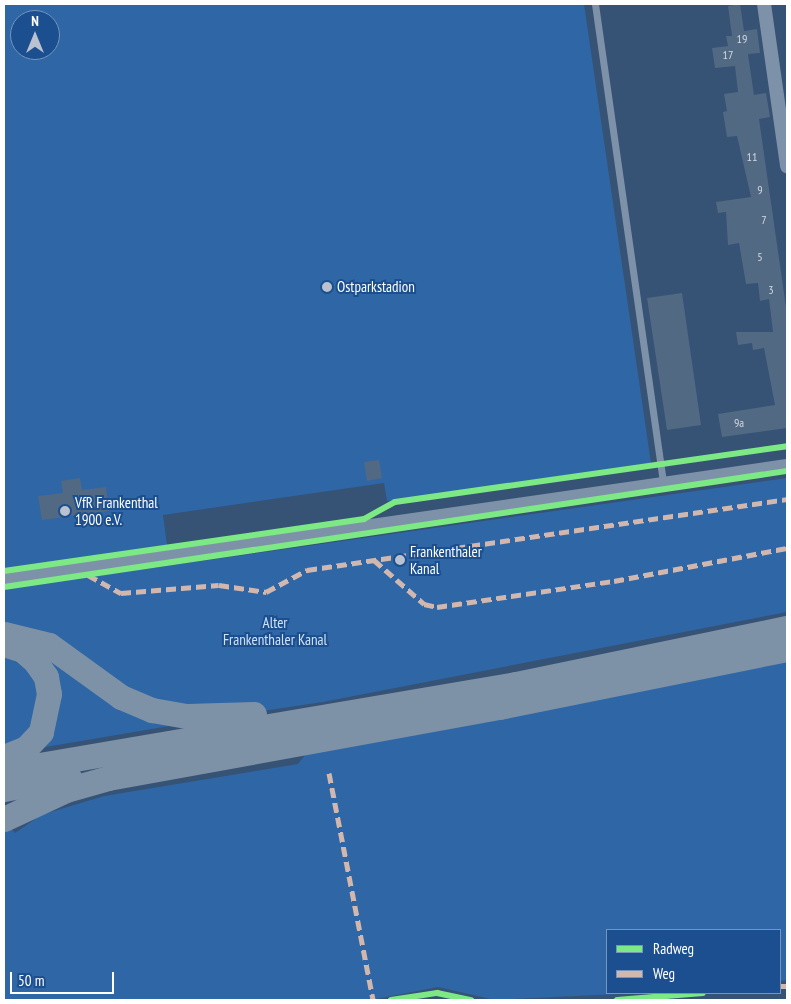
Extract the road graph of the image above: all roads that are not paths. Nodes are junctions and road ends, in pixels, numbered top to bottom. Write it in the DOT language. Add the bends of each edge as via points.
graph roads {
  1 [pos="595,4"];
  2 [pos="764,4"];
  3 [pos="787,166"];
  4 [pos="787,466"];
  5 [pos="664,487"];
  6 [pos="4,579"];
  7 [pos="787,628"];
  8 [pos="4,634"];
  9 [pos="4,644"];
  10 [pos="787,649"];
  11 [pos="290,723"];
  12 [pos="219,755"];
  13 [pos="4,757"];
  14 [pos="4,771"];
  15 [pos="4,789"];
  16 [pos="4,819"];
  1 -- 5 [label="lane"];
  2 -- 3 [label="street"];
  4 -- 5 [label="street"];
  5 -- 6 [label="street"];
  7 -- 11 [label="highway" via="516,684"];
  8 -- 11 [label="highway" via="49,645 121,697 152,710 187,716 269,714"];
  9 -- 13 [label="highway" via="22,650 35,661 46,677 49,694 41,732 26,748"];
  10 -- 12 [label="highway" via="499,707"];
  11 -- 14 [label="highway"];
  12 -- 15 [label="highway" via="204,753"];
  12 -- 16 [label="highway" via="206,762 108,778 66,790"];
}
